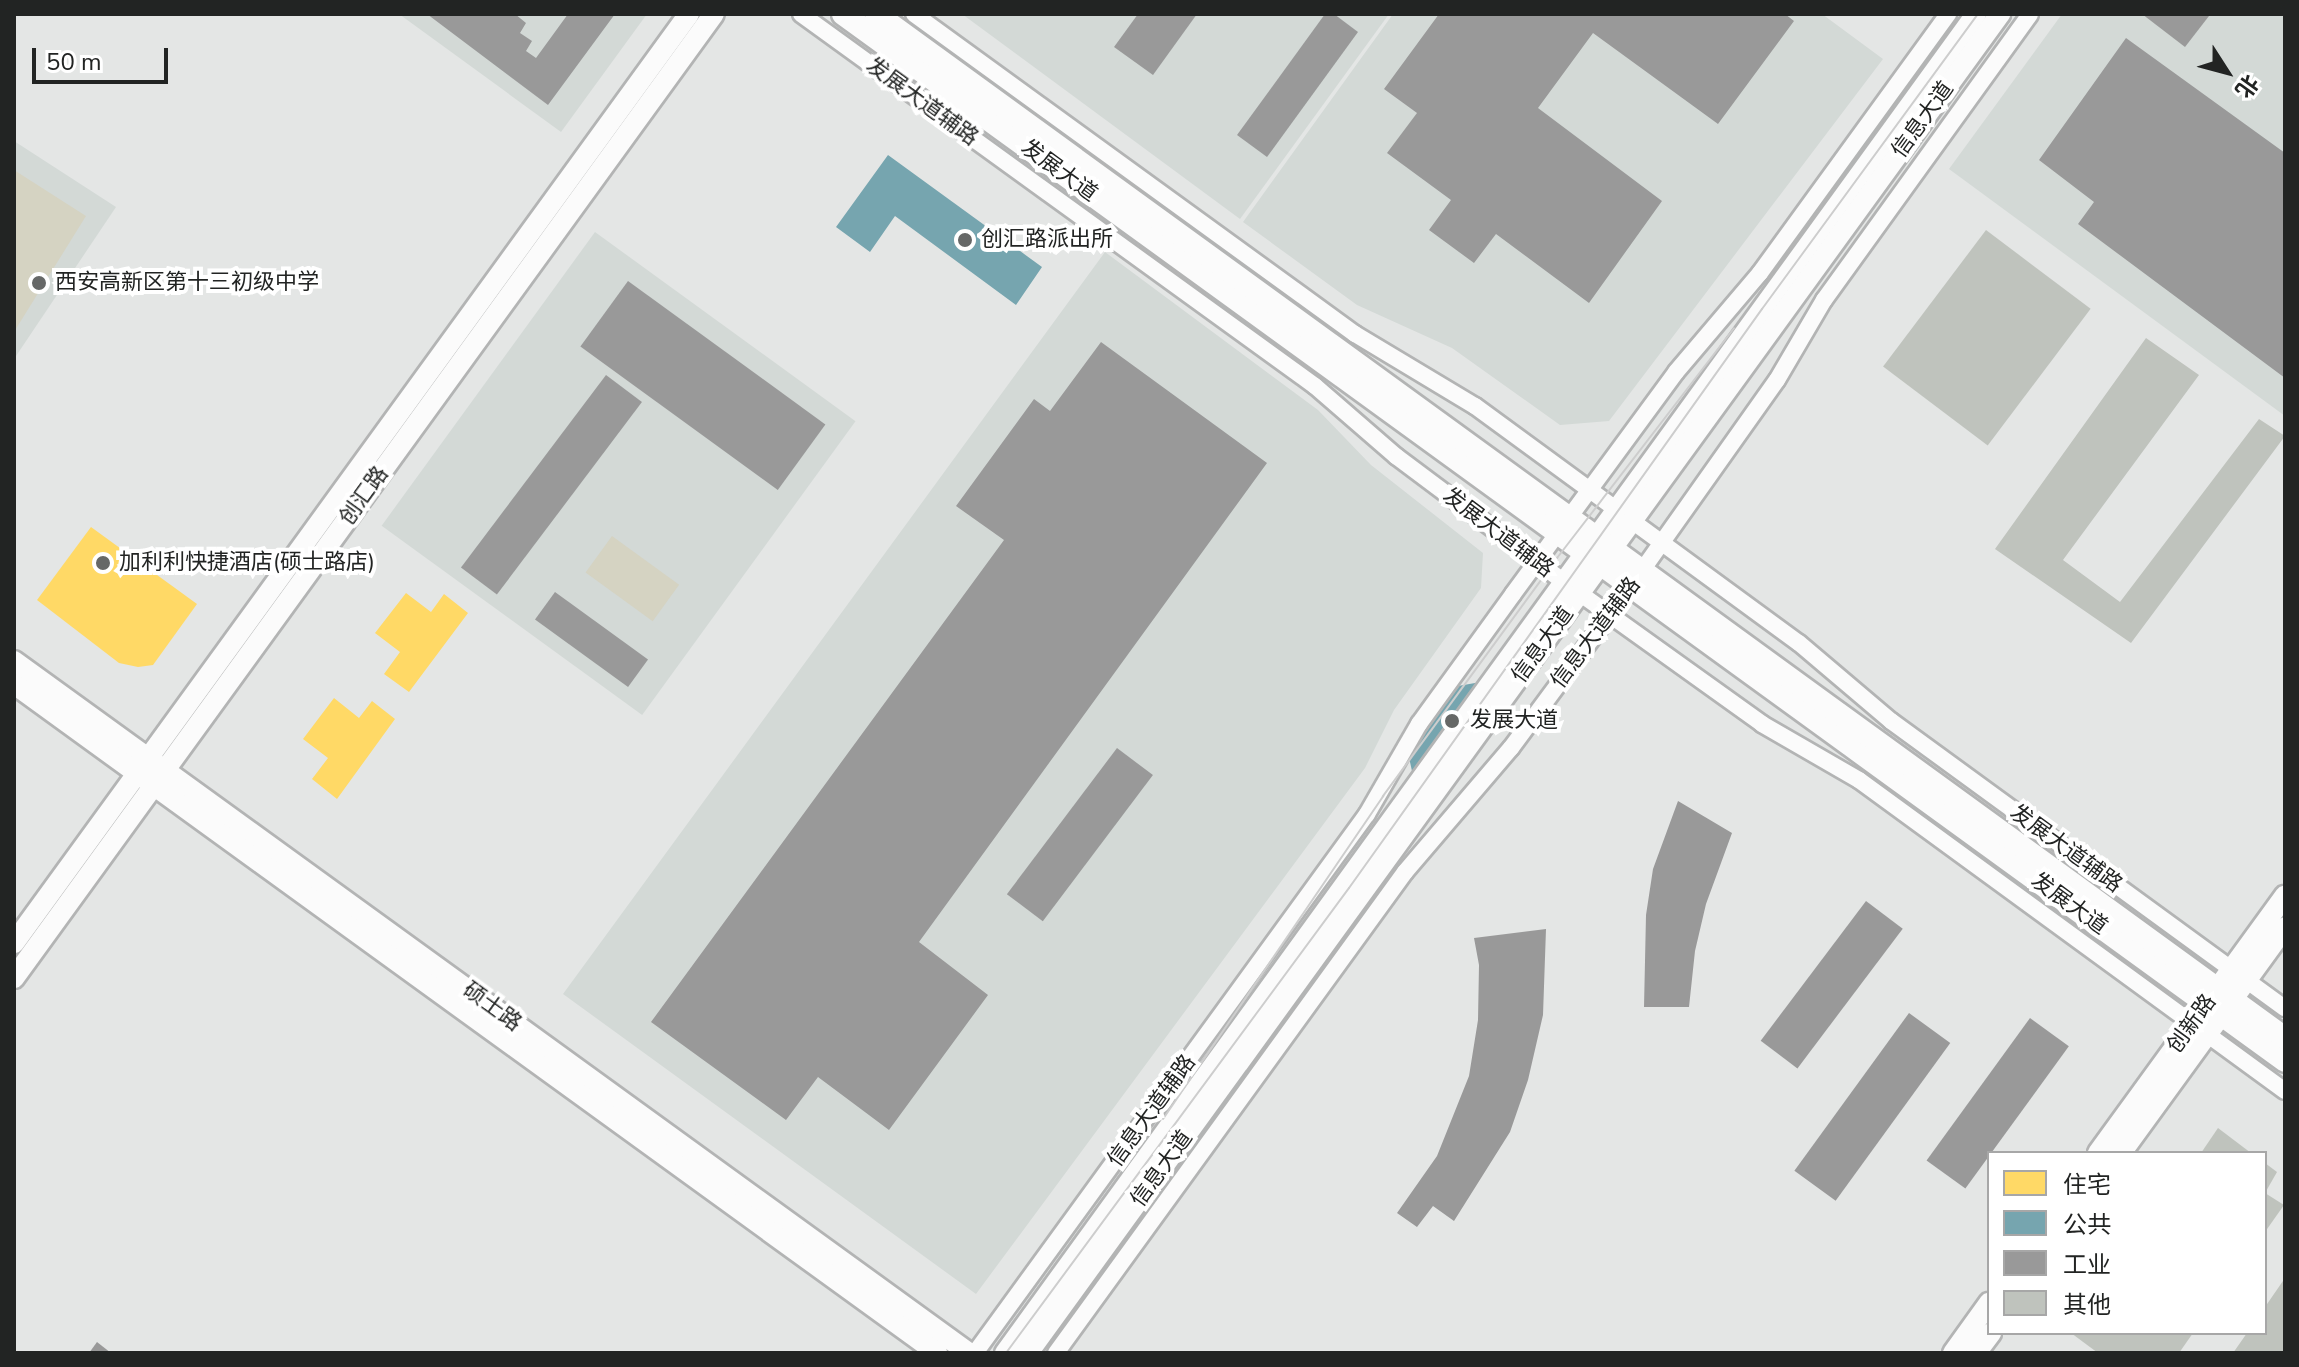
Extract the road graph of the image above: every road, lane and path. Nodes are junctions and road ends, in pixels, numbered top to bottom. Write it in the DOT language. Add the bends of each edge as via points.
graph roads {
  1 [pos="689,14"];
  2 [pos="714,14"];
  3 [pos="801,14"];
  4 [pos="843,14"];
  5 [pos="876,14"];
  6 [pos="914,14"];
  7 [pos="1948,14"];
  8 [pos="1976,14"];
  9 [pos="2000,14"];
  10 [pos="2030,14"];
  11 [pos="1590,490"];
  12 [pos="1625,516"];
  13 [pos="1563,526"];
  14 [pos="1662,543"];
  15 [pos="1598,552"];
  16 [pos="1537,562"];
  17 [pos="1636,579"];
  18 [pos="1573,587"];
  19 [pos="1610,614"];
  20 [pos="14,661"];
  21 [pos="14,684"];
  22 [pos="151,772"];
  23 [pos="2285,896"];
  24 [pos="2285,927"];
  25 [pos="14,943"];
  26 [pos="2239,975"];
  27 [pos="14,978"];
  28 [pos="2219,1002"];
  29 [pos="2285,1008"];
  30 [pos="2200,1030"];
  31 [pos="2285,1038"];
  32 [pos="2285,1061"];
  33 [pos="2285,1091"];
  34 [pos="2100,1151"];
  35 [pos="2122,1151"];
  36 [pos="1987,1306"];
  37 [pos="1990,1335"];
  38 [pos="937,1353"];
  39 [pos="969,1353"];
  40 [pos="975,1353"];
  41 [pos="1005,1353"];
  42 [pos="1028,1353"];
  43 [pos="1056,1353"];
  44 [pos="1953,1353"];
  45 [pos="1976,1353"];
  1 -- 22 [label="street, 创汇路"];
  2 -- 22 [label="street, 创汇路"];
  3 -- 16 [label="street, 发展大道辅路" via="1315,386 1397,457"];
  4 -- 13 [label="main road, 发展大道"];
  5 -- 13 [label="main road, 发展大道"];
  6 -- 11 [label="street, 发展大道辅路" via="1355,334 1475,406"];
  7 -- 11 [label="street, 信息大道辅路" via="1760,273 1676,372"];
  8 -- 12 [label="street, 信息大道"];
  9 -- 12 [label="street, 信息大道"];
  10 -- 14 [label="street, 信息大道辅路" via="1824,300 1777,380"];
  11 -- 12 [label="street, 发展大道辅路"];
  11 -- 13 [label="street, 信息大道辅路"];
  12 -- 14 [label="street, 发展大道辅路"];
  12 -- 15 [label="street, 信息大道"];
  13 -- 15 [label="main road, 发展大道"];
  13 -- 16 [label="street, 信息大道辅路"];
  14 -- 17 [label="street, 信息大道辅路"];
  14 -- 26 [label="street, 发展大道辅路" via="1799,643 1891,721"];
  15 -- 17 [label="main road, 发展大道"];
  15 -- 18 [label="street, 信息大道"];
  16 -- 18 [label="street, 发展大道辅路"];
  16 -- 40 [label="street, 信息大道辅路" via="1419,724 1367,814"];
  17 -- 19 [label="street, 信息大道辅路"];
  17 -- 28 [label="main road, 发展大道"];
  18 -- 19 [label="street, 发展大道辅路"];
  18 -- 41 [label="street, 信息大道"];
  18 -- 42 [label="street, 信息大道"];
  19 -- 30 [label="street, 发展大道辅路" via="1762,724 1859,780"];
  19 -- 43 [label="street, 信息大道辅路" via="1511,748 1405,872"];
  20 -- 22 [label="street, 硕士路"];
  21 -- 22 [label="street, 硕士路"];
  22 -- 25 [label="street, 创汇路"];
  22 -- 27 [label="street, 创汇路"];
  22 -- 38 [label="street, 硕士路"];
  22 -- 39 [label="street, 硕士路"];
  23 -- 26 [label="street, 创新路"];
  24 -- 26 [label="street, 创新路"];
  26 -- 28 [label="street, 创新路"];
  26 -- 29 [label="street, 发展大道辅路"];
  28 -- 30 [label="street, 创新路"];
  28 -- 31 [label="main road, 发展大道"];
  28 -- 32 [label="main road, 发展大道"];
  30 -- 33 [label="street, 发展大道辅路"];
  30 -- 34 [label="street, 创新路"];
  30 -- 35 [label="street, 创新路"];
  36 -- 44 [label="street"];
  37 -- 45 [label="street"];
}
